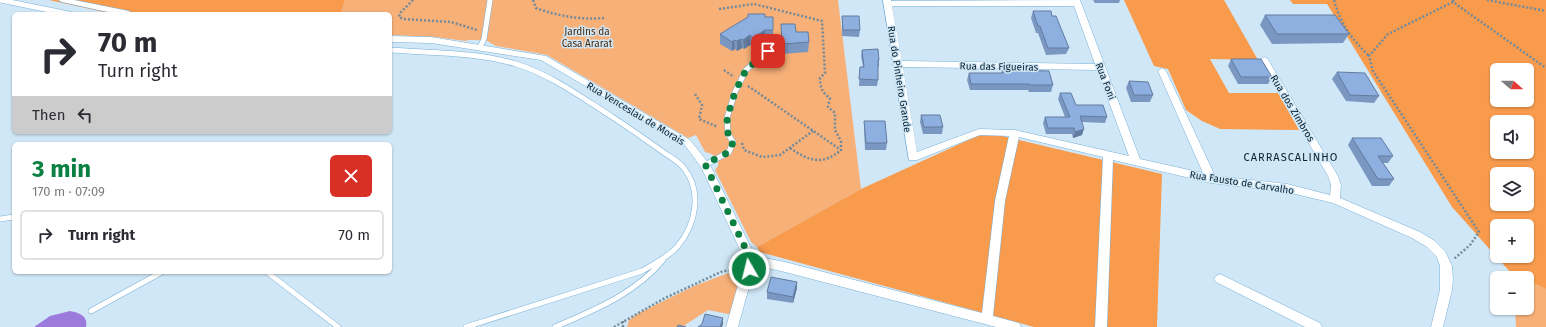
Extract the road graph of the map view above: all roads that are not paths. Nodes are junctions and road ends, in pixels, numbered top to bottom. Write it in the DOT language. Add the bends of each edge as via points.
graph roads {
  1 [pos="0,0"];
  2 [pos="62,0"];
  3 [pos="490,0"];
  4 [pos="1076,1"];
  5 [pos="887,2"];
  6 [pos="59,12"];
  7 [pos="119,12"];
  8 [pos="392,39"];
  9 [pos="774,45"];
  10 [pos="480,47"];
  11 [pos="392,50"];
  12 [pos="1264,60"];
  13 [pos="898,64"];
  14 [pos="1100,67"];
  15 [pos="1162,71"];
  16 [pos="1015,133"];
  17 [pos="1108,156"];
  18 [pos="913,157"];
  19 [pos="1136,162"];
  20 [pos="705,164"];
  21 [pos="1211,178"];
  22 [pos="1335,200"];
  23 [pos="12,217"];
  24 [pos="0,219"];
  25 [pos="665,257"];
  26 [pos="750,264"];
  27 [pos="158,274"];
  28 [pos="270,274"];
  29 [pos="1220,279"];
  30 [pos="91,311"];
  31 [pos="987,319"];
  32 [pos="338,327"];
  33 [pos="466,327"];
  34 [pos="555,327"];
  35 [pos="732,327"];
  36 [pos="1015,327"];
  37 [pos="1101,327"];
  38 [pos="1316,327"];
  39 [pos="1437,327"];
  1 -- 6 [label="lane"];
  2 -- 7 [label="street"];
  3 -- 10 [label="lane" via="485,34"];
  4 -- 5 [label="street"];
  4 -- 14 [label="street, Rua Foni"];
  5 -- 13 [label="street, Rua do Pinheiro Grande"];
  8 -- 10 [label="street, Rua Venceslau de Morais" via="431,40"];
  9 -- 20 [label="lane" via="746,70 735,92 727,118 728,134 733,142 729,152"];
  10 -- 20 [label="street, Rua Venceslau de Morais" via="543,58 687,142"];
  11 -- 25 [label="lane" via="479,56 516,64 554,79 683,166 692,183 696,203 686,235"];
  12 -- 22 [label="street, Rua dos Zimbros" via="1333,176 1336,185"];
  13 -- 14 [label="street, Rua das Figueiras"];
  13 -- 18 [label="street, Rua do Pinheiro Grande"];
  14 -- 19 [label="street, Rua Foni"];
  15 -- 21 [label="street"];
  16 -- 17 [label="street, Rua Fausto de Carvalho"];
  16 -- 18 [label="street, Rua Fausto de Carvalho" via="979,132"];
  16 -- 31 [label="street" via="1000,201"];
  17 -- 19 [label="street, Rua Fausto de Carvalho"];
  17 -- 37 [label="street"];
  19 -- 21 [label="street, Rua Fausto de Carvalho"];
  20 -- 26 [label="street, Rua Venceslau de Morais"];
  21 -- 22 [label="street, Rua Fausto de Carvalho" via="1287,188"];
  22 -- 39 [label="street, Rua Fausto de Carvalho" via="1416,235 1441,254 1448,278"];
  23 -- 24 [label="lane"];
  25 -- 33 [label="lane" via="642,271"];
  25 -- 34 [label="lane" via="658,268 635,288"];
  26 -- 31 [label="street" via="785,267"];
  26 -- 35 [label="street"];
  27 -- 30 [label="lane"];
  28 -- 32 [label="lane"];
  29 -- 38 [label="street"];
  31 -- 36 [label="street"];
}
